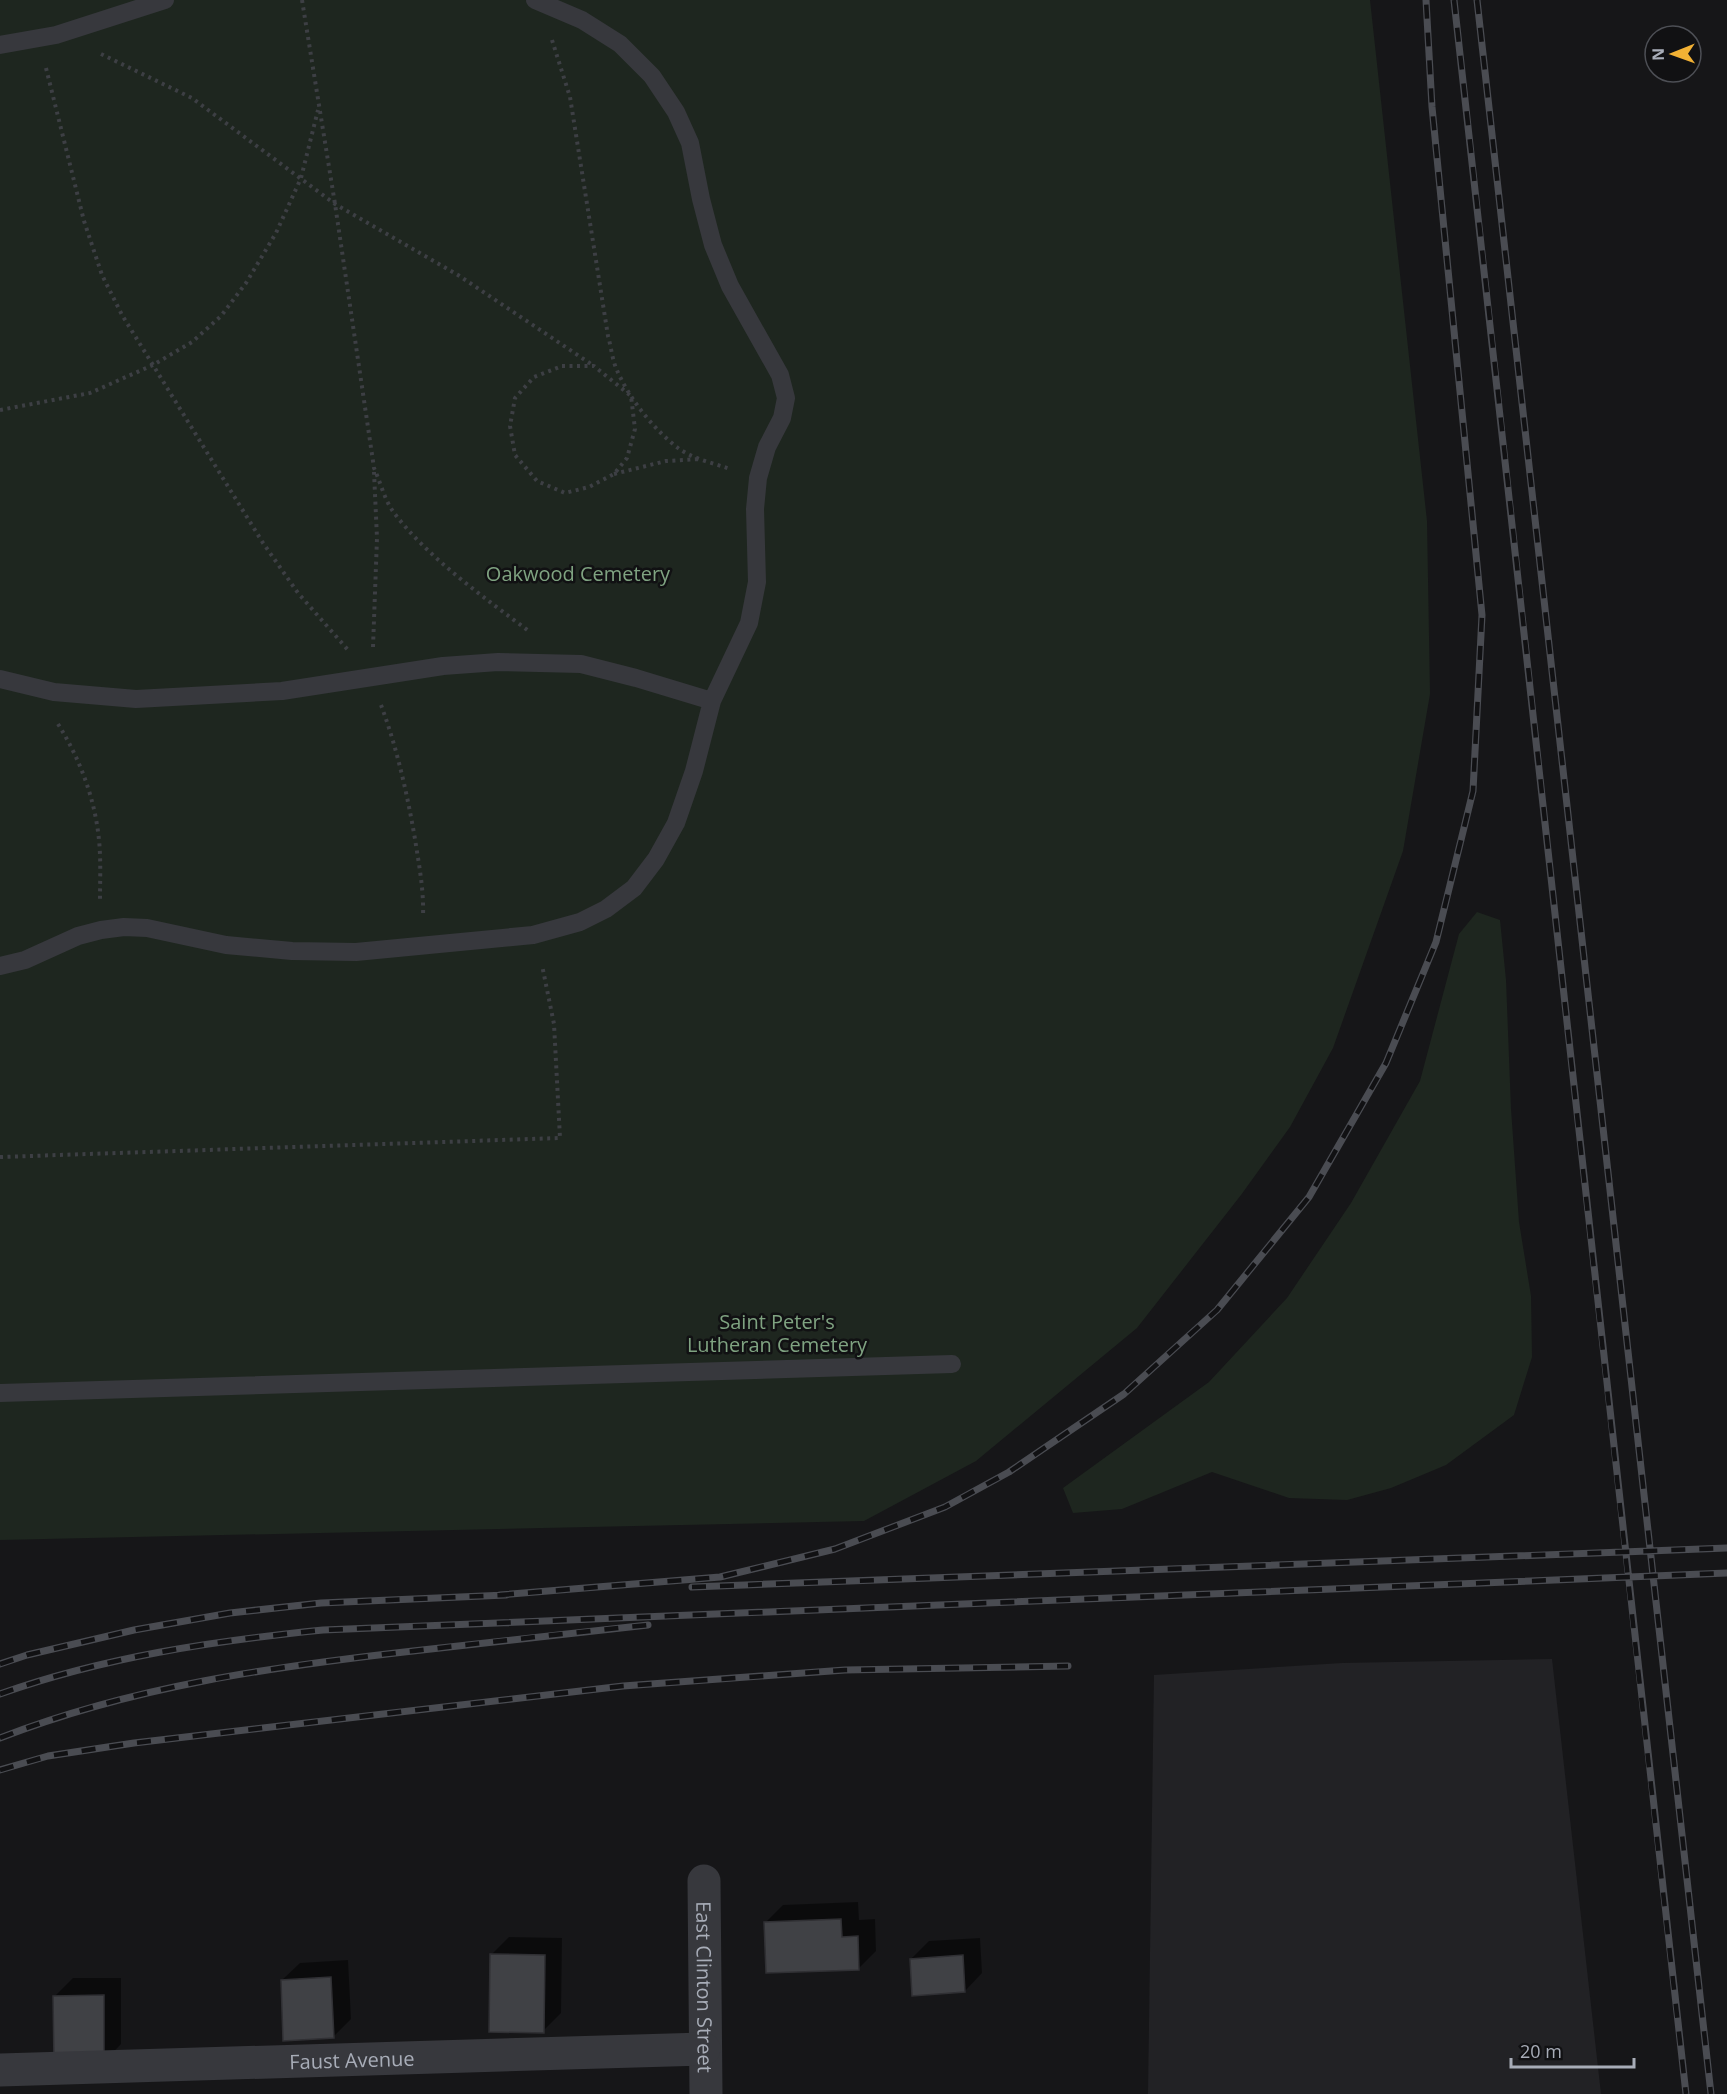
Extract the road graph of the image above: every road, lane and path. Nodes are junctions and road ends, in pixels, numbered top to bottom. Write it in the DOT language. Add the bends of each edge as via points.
graph roads {
  1 [pos="165,0"];
  2 [pos="302,0"];
  3 [pos="536,0"];
  4 [pos="47,37"];
  5 [pos="0,45"];
  6 [pos="319,106"];
  7 [pos="301,178"];
  8 [pos="334,204"];
  9 [pos="153,365"];
  10 [pos="594,366"];
  11 [pos="631,396"];
  12 [pos="0,410"];
  13 [pos="701,459"];
  14 [pos="374,468"];
  15 [pos="614,474"];
  16 [pos="758,478"];
  17 [pos="531,633"];
  18 [pos="371,677"];
  19 [pos="0,679"];
  20 [pos="712,701"];
  21 [pos="56,721"];
  22 [pos="101,930"];
  23 [pos="533,935"];
  24 [pos="423,945"];
  25 [pos="0,966"];
  26 [pos="0,1157"];
  27 [pos="952,1364"];
  28 [pos="0,1393"];
  29 [pos="704,1881"];
  30 [pos="704,2049"];
  31 [pos="0,2070"];
  32 [pos="706,2094"];
  1 -- 4 [label="lane"];
  2 -- 6 [label="path"];
  3 -- 11 [label="path" via="570,97 608,336 616,367"];
  3 -- 16 [label="lane" via="582,20 620,44 652,76 676,112 690,143 712,245 730,286 780,375 786,398"];
  4 -- 5 [label="lane"];
  4 -- 7 [label="path" via="103,55 192,98"];
  4 -- 9 [label="path" via="84,221 102,275"];
  6 -- 7 [label="path"];
  6 -- 8 [label="path"];
  7 -- 8 [label="path"];
  7 -- 9 [label="path" via="276,233 246,283 220,316 192,342"];
  8 -- 10 [label="path" via="458,275"];
  8 -- 14 [label="path"];
  9 -- 12 [label="path" via="90,393"];
  9 -- 18 [label="path" via="280,568"];
  10 -- 11 [label="path"];
  10 -- 15 [label="path" via="562,366 534,377 515,398 510,426 515,455 537,482 565,493 589,487"];
  11 -- 13 [label="path" via="679,449"];
  11 -- 15 [label="path" via="634,429 627,458"];
  13 -- 15 [label="path" via="666,461"];
  13 -- 16 [label="path"];
  14 -- 17 [label="path" via="391,509 416,537"];
  14 -- 18 [label="path" via="376,606"];
  16 -- 20 [label="lane" via="757,582 749,623"];
  18 -- 19 [label="lane" via="282,691 136,699 54,692"];
  18 -- 20 [label="lane" via="498,662 581,664"];
  18 -- 24 [label="path" via="395,742 410,808 424,892"];
  20 -- 23 [label="lane" via="676,823 634,888 580,922"];
  21 -- 22 [label="path" via="86,779 97,830"];
  22 -- 24 [label="lane" via="147,928 226,945 292,951 357,952"];
  22 -- 25 [label="lane"];
  23 -- 24 [label="lane"];
  23 -- 26 [label="path" via="554,1024 560,1138"];
  27 -- 28 [label="lane"];
  29 -- 30 [label="street, East Clinton Street"];
  30 -- 31 [label="street, Faust Avenue"];
  30 -- 32 [label="street, East Clinton Street"];
}
